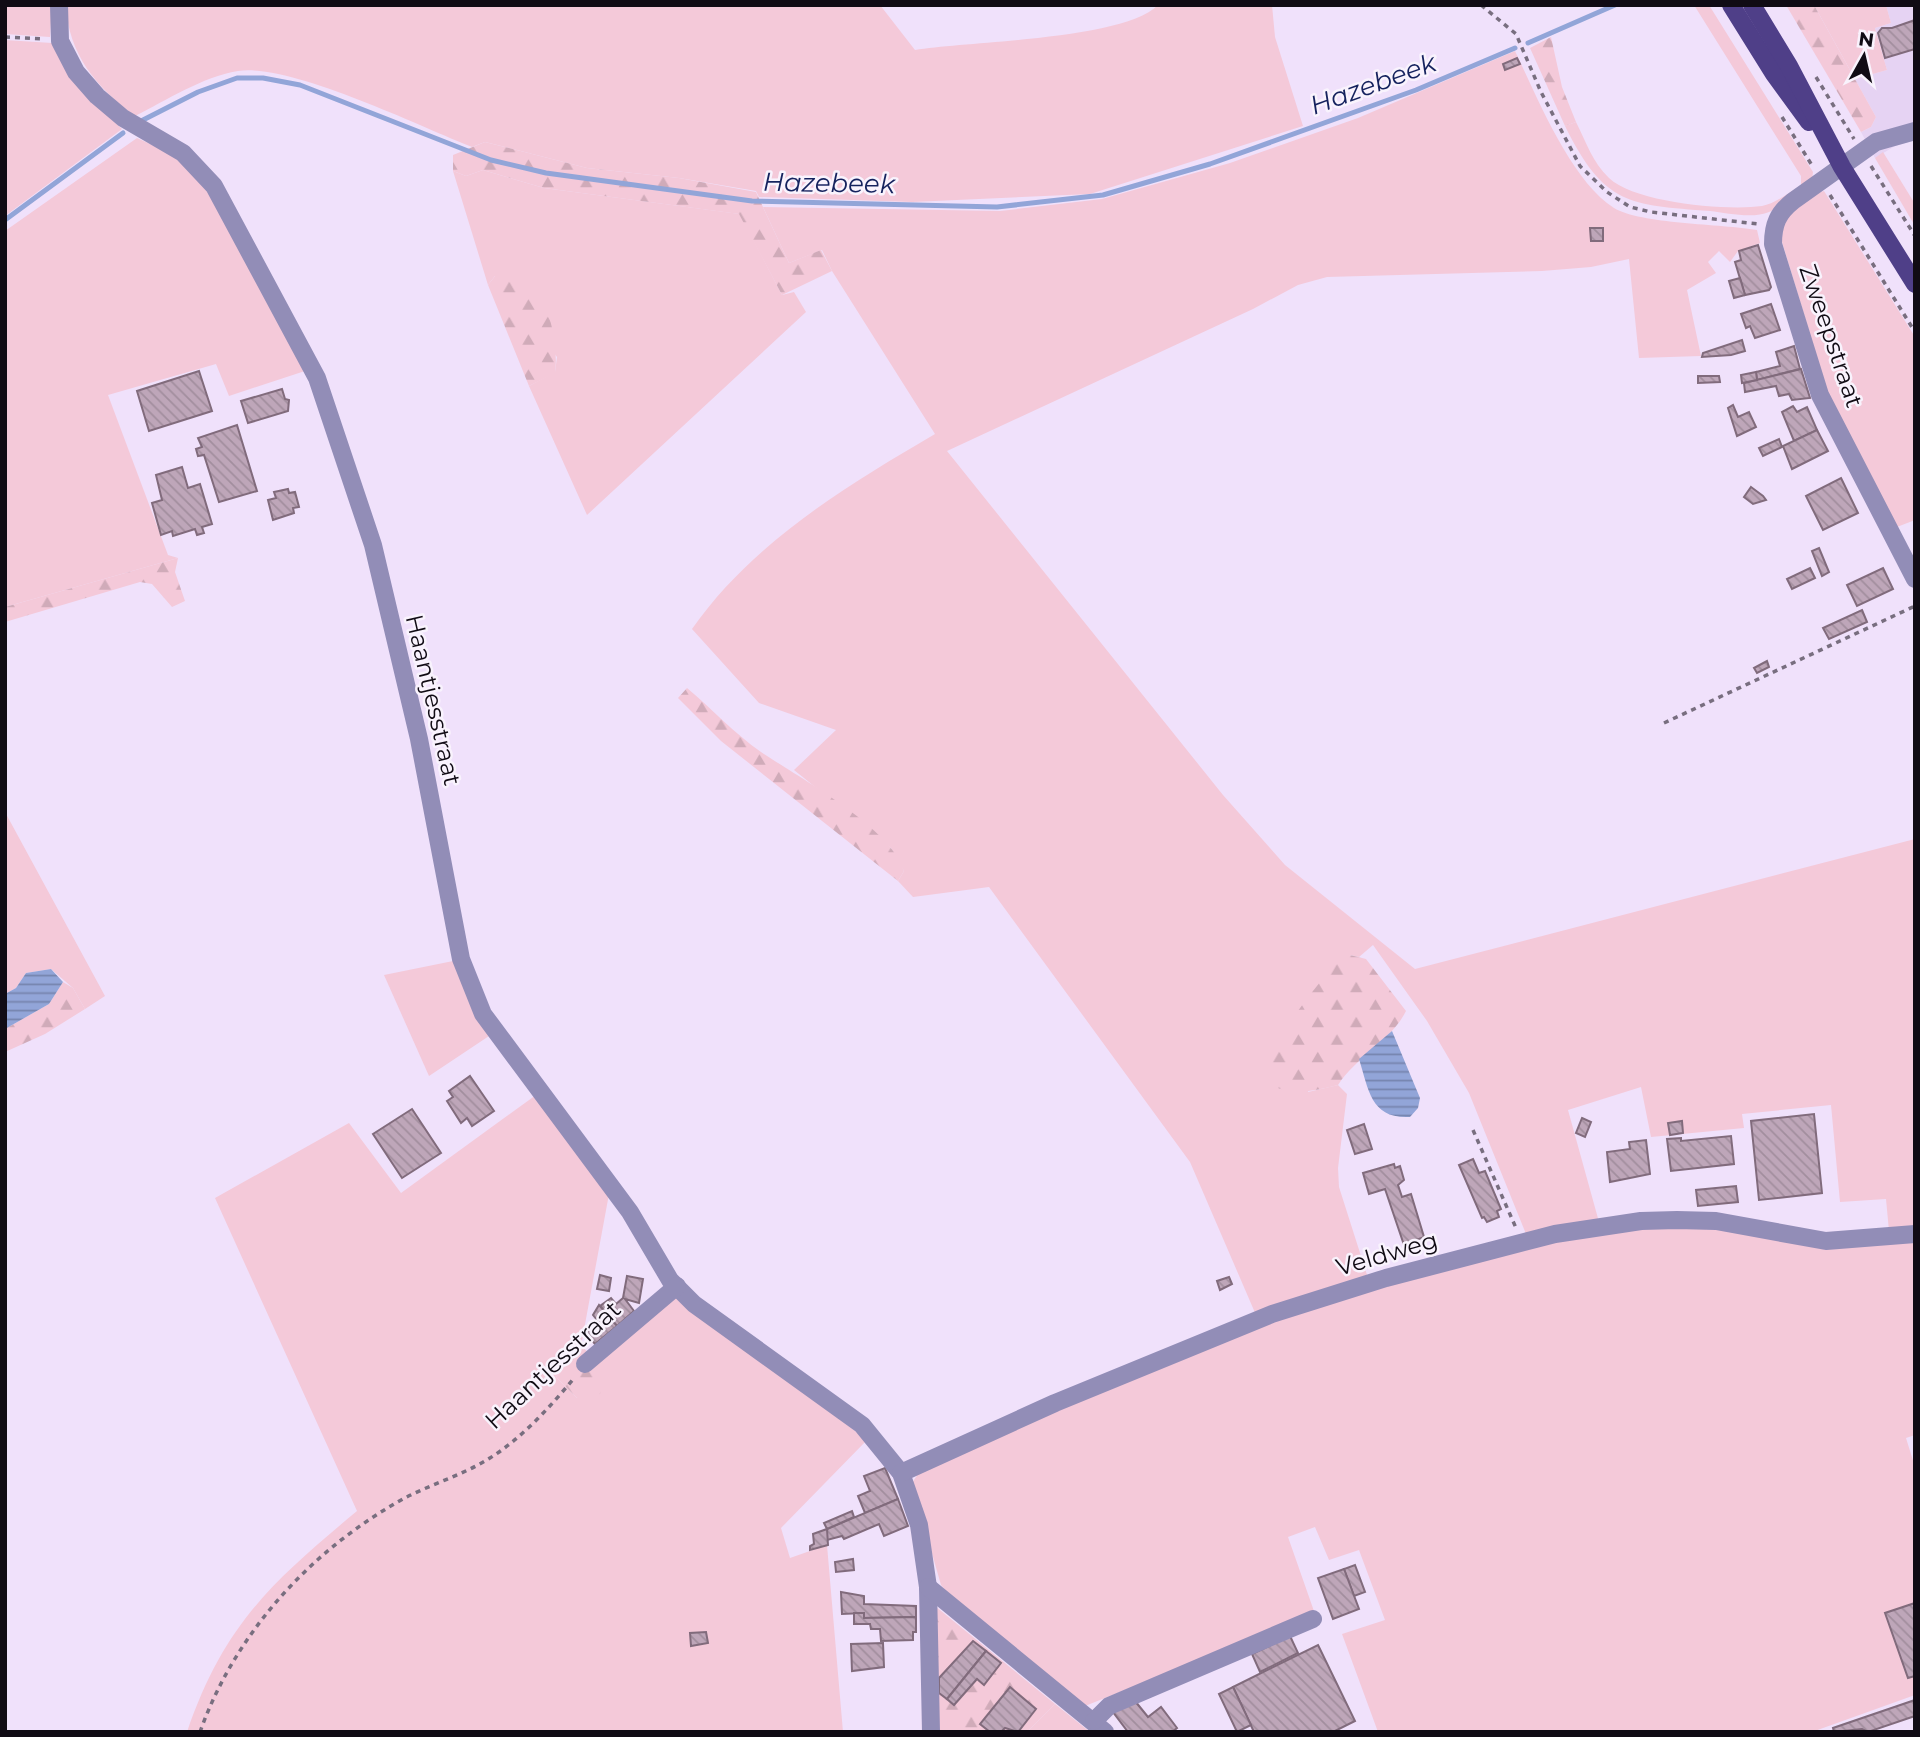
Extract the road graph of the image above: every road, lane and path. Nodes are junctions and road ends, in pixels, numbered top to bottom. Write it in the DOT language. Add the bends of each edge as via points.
graph roads {
  1 [pos="58,5"];
  2 [pos="1481,5"];
  3 [pos="1731,5"];
  4 [pos="1752,5"];
  5 [pos="5,37"];
  6 [pos="60,41"];
  7 [pos="1814,73"];
  8 [pos="1915,131"];
  9 [pos="1862,152"];
  10 [pos="1842,167"];
  11 [pos="1774,225"];
  12 [pos="1915,236"];
  13 [pos="1915,284"];
  14 [pos="1915,579"];
  15 [pos="1915,606"];
  16 [pos="1664,723"];
  17 [pos="1473,1130"];
  18 [pos="1915,1234"];
  19 [pos="1522,1243"];
  20 [pos="677,1286"];
  21 [pos="585,1364"];
  22 [pos="901,1473"];
  23 [pos="928,1587"];
  24 [pos="1313,1619"];
  25 [pos="1099,1727"];
  26 [pos="200,1732"];
  27 [pos="931,1732"];
  1 -- 6 [label="street"];
  2 -- 11 [label="path" via="1516,34 1580,166 1607,192 1630,208"];
  3 -- 10 [label="main road" via="1774,75"];
  4 -- 10 [label="main road"];
  5 -- 6 [label="path"];
  6 -- 20 [label="street, Haantjesstraat" via="76,72 97,96 141,130 183,153 214,186 317,378 373,545 419,739 461,959 483,1014 630,1212"];
  7 -- 9 [label="path"];
  8 -- 9 [label="street" via="1876,142"];
  9 -- 10 [label="street"];
  9 -- 12 [label="path"];
  10 -- 11 [label="street" via="1781,211"];
  10 -- 13 [label="main road"];
  11 -- 14 [label="street, Zweepstraat" via="1773,244 1820,395"];
  15 -- 16 [label="path"];
  17 -- 19 [label="path"];
  18 -- 19 [label="street, Veldweg" via="1826,1241 1716,1221 1641,1220"];
  19 -- 22 [label="street, Veldweg" via="1272,1314"];
  20 -- 21 [label="street, Haantjesstraat"];
  20 -- 22 [label="street, Haantjesstraat" via="704,1312 862,1425"];
  21 -- 26 [label="path, Haantjesstraat" via="550,1407 491,1457 402,1500 327,1550 261,1618 222,1679"];
  22 -- 23 [label="street, Haantjesstraat" via="919,1525"];
  23 -- 25 [label="street"];
  23 -- 27 [label="street, Haantjesstraat"];
  24 -- 25 [label="street" via="1109,1706"];
}
